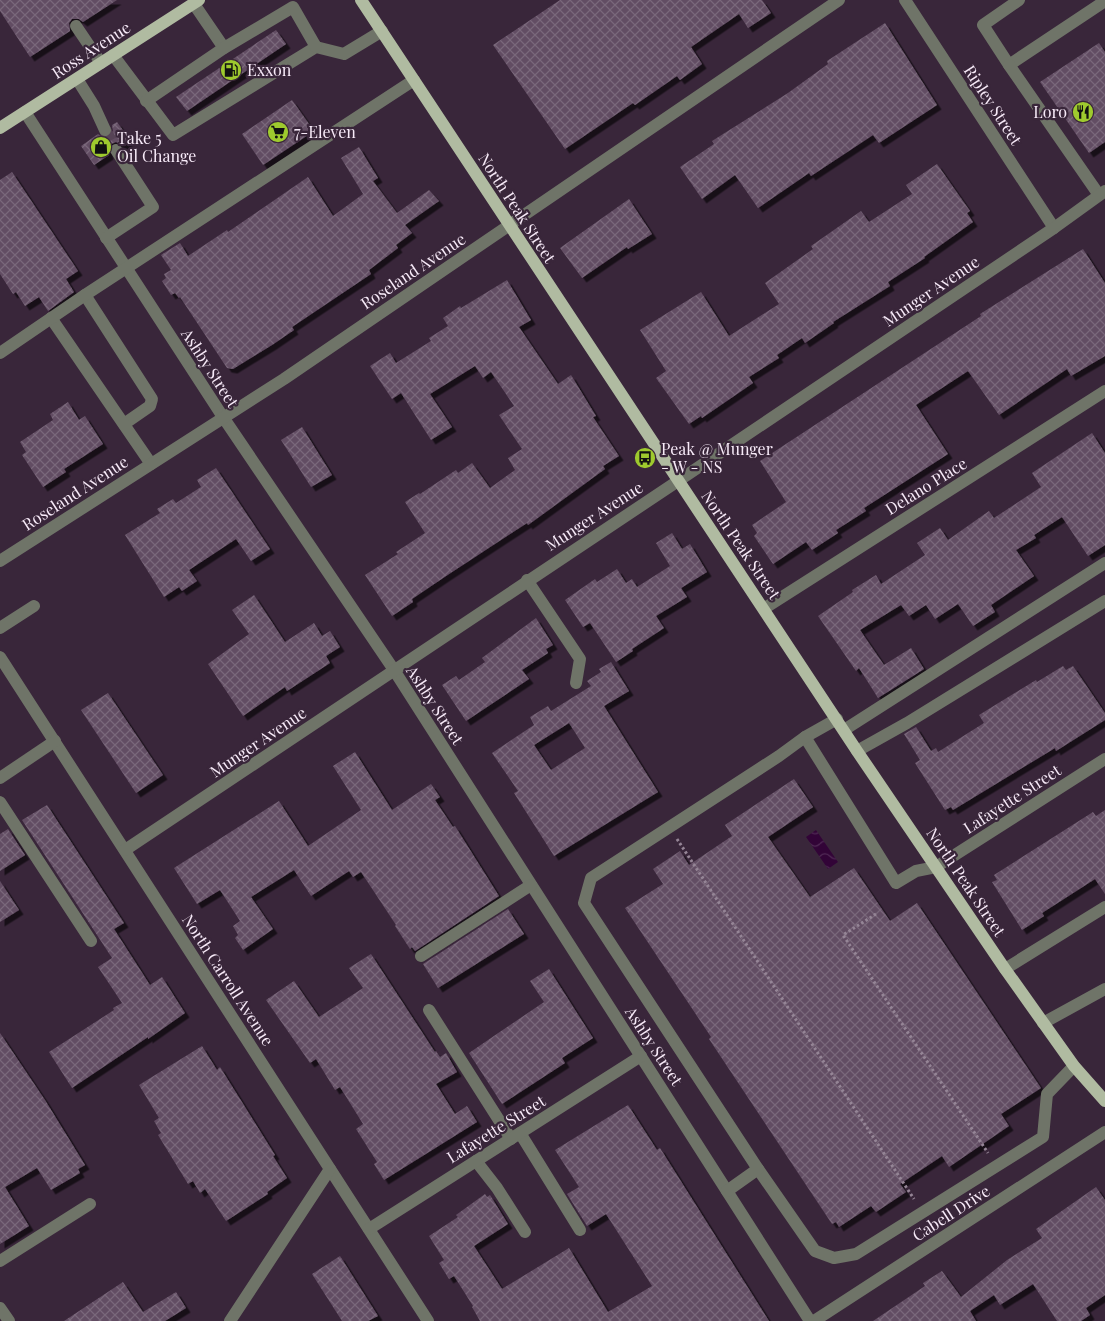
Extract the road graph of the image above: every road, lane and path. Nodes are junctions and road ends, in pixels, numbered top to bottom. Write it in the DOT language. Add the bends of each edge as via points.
graph roads {
  1 [pos="361,0"];
  2 [pos="839,0"];
  3 [pos="905,0"];
  4 [pos="1019,0"];
  5 [pos="1105,1"];
  6 [pos="197,2"];
  7 [pos="76,26"];
  8 [pos="382,31"];
  9 [pos="316,47"];
  10 [pos="224,48"];
  11 [pos="114,55"];
  12 [pos="101,63"];
  13 [pos="1009,65"];
  14 [pos="77,78"];
  15 [pos="414,80"];
  16 [pos="146,101"];
  17 [pos="25,112"];
  18 [pos="0,128"];
  19 [pos="105,130"];
  20 [pos="116,150"];
  21 [pos="1102,193"];
  22 [pos="509,225"];
  23 [pos="1054,228"];
  24 [pos="106,238"];
  25 [pos="126,268"];
  26 [pos="85,295"];
  27 [pos="51,318"];
  28 [pos="0,354"];
  29 [pos="1105,391"];
  30 [pos="222,417"];
  31 [pos="124,424"];
  32 [pos="151,464"];
  33 [pos="678,481"];
  34 [pos="0,561"];
  35 [pos="1105,563"];
  36 [pos="527,580"];
  37 [pos="1105,601"];
  38 [pos="34,606"];
  39 [pos="764,608"];
  40 [pos="0,628"];
  41 [pos="0,656"];
  42 [pos="5,670"];
  43 [pos="394,670"];
  44 [pos="576,683"];
  45 [pos="840,724"];
  46 [pos="805,737"];
  47 [pos="55,741"];
  48 [pos="857,751"];
  49 [pos="1105,758"];
  50 [pos="0,778"];
  51 [pos="0,802"];
  52 [pos="669,827"];
  53 [pos="125,850"];
  54 [pos="936,867"];
  55 [pos="531,885"];
  56 [pos="1105,907"];
  57 [pos="876,914"];
  58 [pos="91,940"];
  59 [pos="421,956"];
  60 [pos="1005,969"];
  61 [pos="1105,989"];
  62 [pos="429,1010"];
  63 [pos="1043,1023"];
  64 [pos="641,1056"];
  65 [pos="1074,1066"];
  66 [pos="1105,1101"];
  67 [pos="1105,1132"];
  68 [pos="516,1136"];
  69 [pos="476,1161"];
  70 [pos="997,1166"];
  71 [pos="330,1169"];
  72 [pos="758,1169"];
  73 [pos="727,1190"];
  74 [pos="90,1204"];
  75 [pos="923,1212"];
  76 [pos="369,1229"];
  77 [pos="580,1230"];
  78 [pos="525,1232"];
  79 [pos="0,1261"];
  80 [pos="0,1308"];
  81 [pos="9,1321"];
  82 [pos="230,1321"];
  83 [pos="428,1321"];
  84 [pos="810,1321"];
  85 [pos="814,1321"];
  1 -- 8 [label="main road, North Peak Street"];
  2 -- 22 [label="street, Roseland Avenue"];
  3 -- 23 [label="street, Ripley Street"];
  4 -- 13 [label="street" via="983,25"];
  5 -- 13 [label="street"];
  6 -- 10 [label="street"];
  6 -- 11 [label="main road, Ross Avenue"];
  7 -- 12 [label="street"];
  8 -- 9 [label="street" via="344,54"];
  8 -- 15 [label="main road, North Peak Street"];
  9 -- 10 [label="street" via="293,7"];
  9 -- 16 [label="street" via="173,134"];
  10 -- 16 [label="street"];
  11 -- 12 [label="main road, Ross Avenue"];
  11 -- 16 [label="street"];
  12 -- 14 [label="main road, Ross Avenue"];
  13 -- 21 [label="street"];
  14 -- 17 [label="main road, Ross Avenue"];
  14 -- 19 [label="street"];
  15 -- 22 [label="main road, North Peak Street"];
  15 -- 25 [label="street"];
  17 -- 18 [label="main road, Ross Avenue"];
  17 -- 24 [label="street, Ashby Street"];
  20 -- 24 [label="street" via="153,207"];
  21 -- 23 [label="street, Munger Avenue"];
  22 -- 30 [label="street, Roseland Avenue" via="284,379"];
  22 -- 33 [label="main road, North Peak Street"];
  23 -- 33 [label="street, Munger Avenue"];
  24 -- 25 [label="street, Ashby Street"];
  25 -- 26 [label="street"];
  25 -- 30 [label="street, Ashby Street"];
  26 -- 27 [label="street"];
  26 -- 31 [label="street" via="152,399 150,406"];
  27 -- 28 [label="street"];
  27 -- 31 [label="street"];
  29 -- 39 [label="street, Delano Place"];
  30 -- 32 [label="street, Roseland Avenue"];
  30 -- 43 [label="street, Ashby Street"];
  31 -- 32 [label="street"];
  32 -- 34 [label="street, Roseland Avenue"];
  33 -- 36 [label="street, Munger Avenue"];
  33 -- 39 [label="main road, North Peak Street"];
  35 -- 45 [label="street"];
  36 -- 43 [label="street, Munger Avenue"];
  36 -- 44 [label="street" via="580,659"];
  37 -- 48 [label="street"];
  38 -- 40 [label="street"];
  39 -- 45 [label="main road, North Peak Street"];
  41 -- 42 [label="street, North Carroll Avenue"];
  42 -- 47 [label="street, North Carroll Avenue"];
  43 -- 53 [label="street, Munger Avenue"];
  43 -- 55 [label="street, Ashby Street"];
  45 -- 46 [label="street"];
  45 -- 48 [label="main road, North Peak Street"];
  46 -- 52 [label="street"];
  46 -- 54 [label="street, Lafayette Street" via="896,883 916,870"];
  47 -- 50 [label="street"];
  47 -- 53 [label="street, North Carroll Avenue"];
  48 -- 54 [label="main road, North Peak Street"];
  49 -- 54 [label="street, Lafayette Street"];
  51 -- 58 [label="street"];
  52 -- 72 [label="street" via="591,878 584,904"];
  52 -- 75 [label="path"];
  53 -- 71 [label="street, North Carroll Avenue"];
  54 -- 60 [label="main road, North Peak Street"];
  55 -- 59 [label="street"];
  55 -- 64 [label="street, Ashby Street"];
  56 -- 60 [label="street"];
  57 -- 70 [label="path" via="843,935"];
  60 -- 63 [label="main road, North Peak Street"];
  61 -- 63 [label="street"];
  62 -- 68 [label="street"];
  63 -- 65 [label="main road, North Peak Street"];
  64 -- 68 [label="street, Lafayette Street"];
  64 -- 73 [label="street, Ashby Street"];
  65 -- 66 [label="main road, North Peak Street"];
  65 -- 70 [label="street" via="1047,1094 1043,1137"];
  67 -- 85 [label="street, Cabell Drive"];
  68 -- 69 [label="street, Lafayette Street"];
  68 -- 77 [label="street"];
  69 -- 76 [label="street, Lafayette Street"];
  69 -- 78 [label="street"];
  70 -- 75 [label="street"];
  71 -- 76 [label="street, North Carroll Avenue"];
  71 -- 82 [label="street"];
  72 -- 73 [label="street"];
  72 -- 75 [label="street" via="815,1251 834,1258 856,1254"];
  73 -- 84 [label="street, Ashby Street"];
  74 -- 79 [label="street"];
  76 -- 83 [label="street, North Carroll Avenue"];
  80 -- 81 [label="street"];
}
